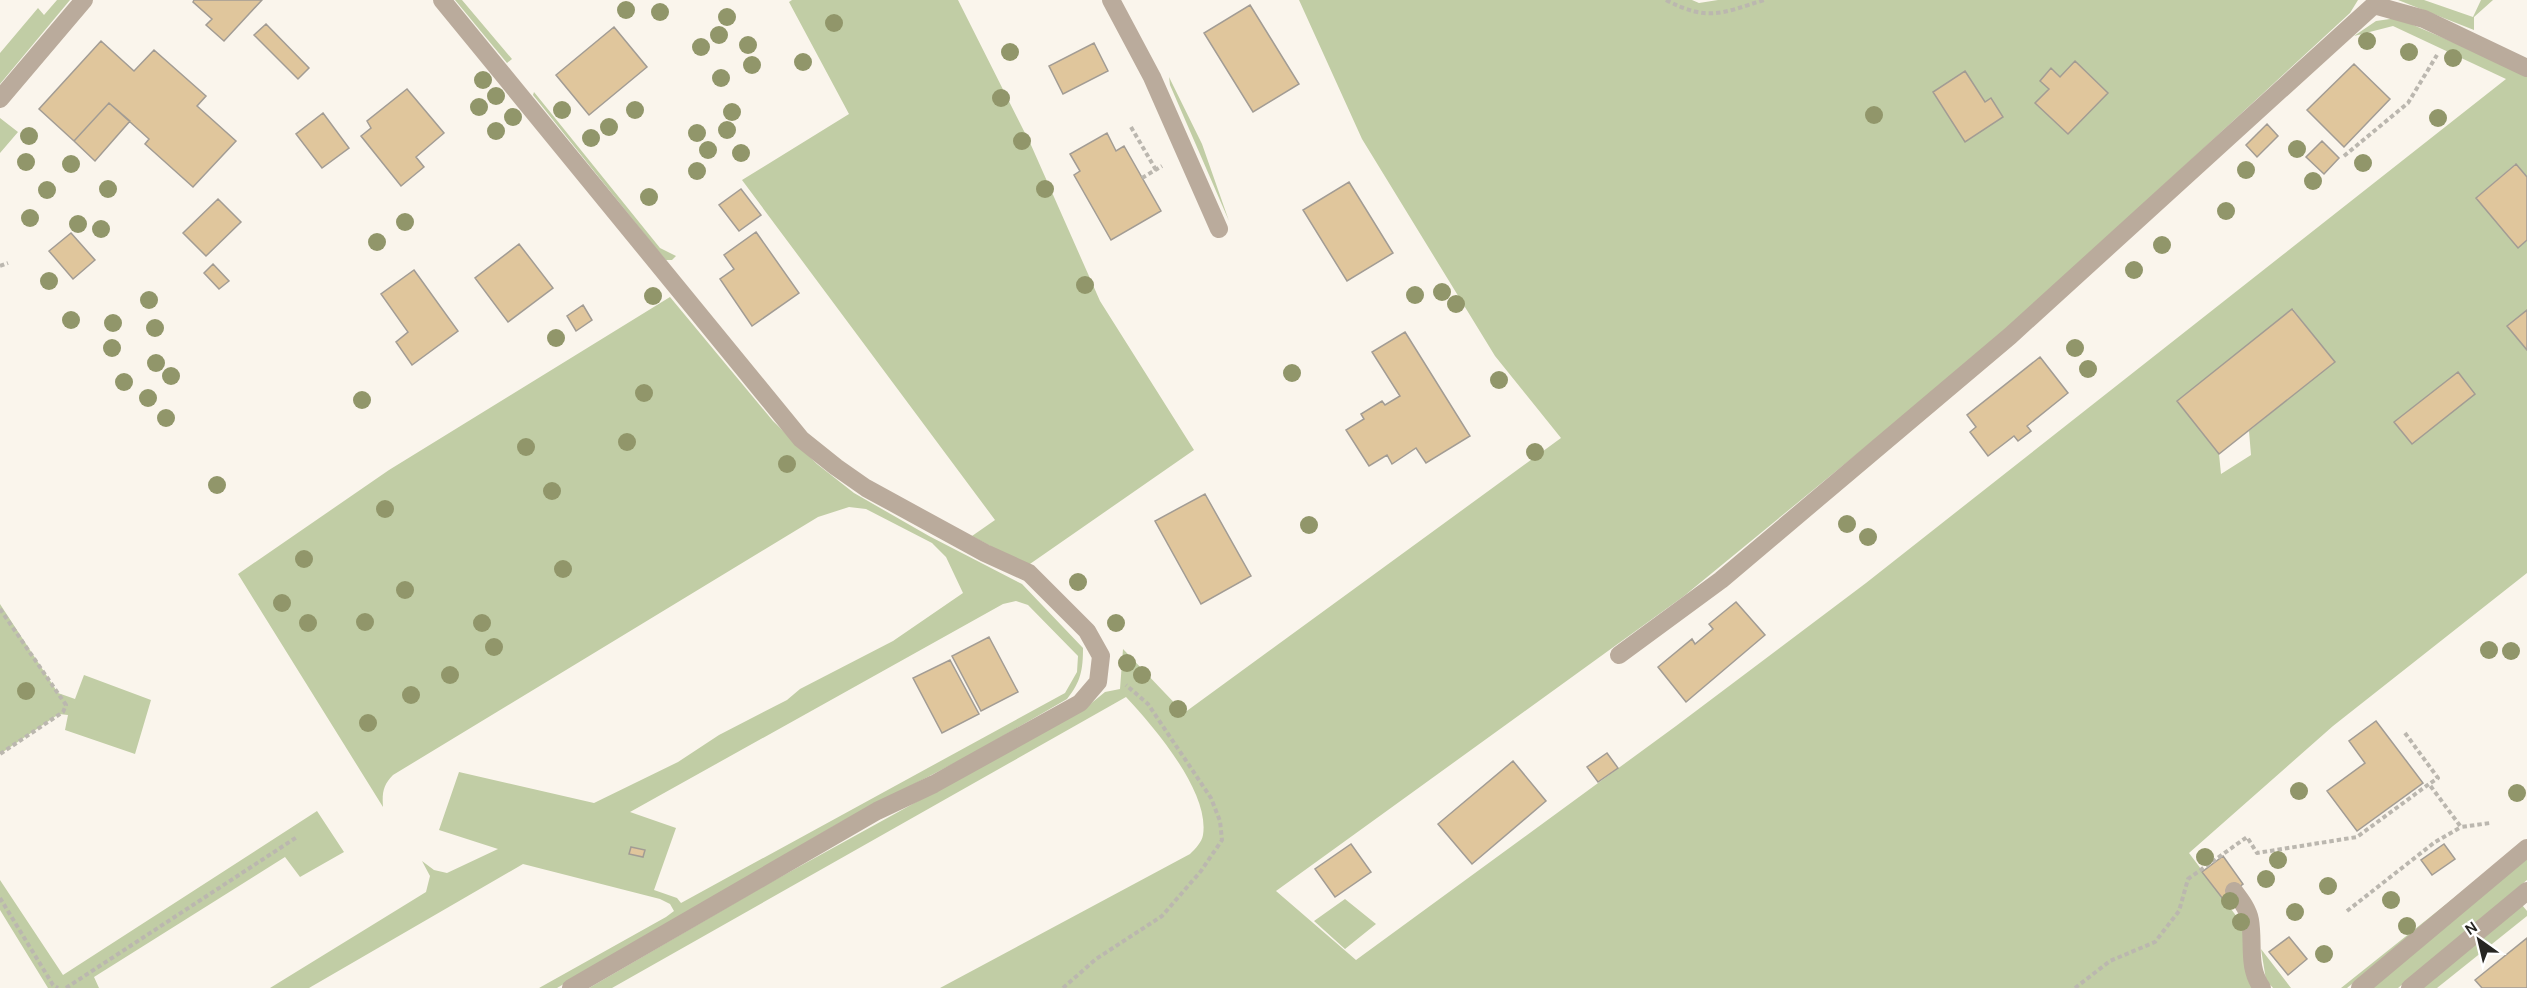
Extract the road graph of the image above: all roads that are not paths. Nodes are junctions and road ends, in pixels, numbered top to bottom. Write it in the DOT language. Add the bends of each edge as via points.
graph roads {
  1 [pos="84,0"];
  2 [pos="442,0"];
  3 [pos="1111,0"];
  4 [pos="2527,68"];
  5 [pos="0,99"];
  6 [pos="1219,229"];
  7 [pos="1619,655"];
  8 [pos="2527,848"];
  9 [pos="2234,891"];
  10 [pos="2527,891"];
  11 [pos="571,988"];
  12 [pos="2262,988"];
  13 [pos="2360,988"];
  14 [pos="2410,988"];
  1 -- 5 [label="lane"];
  2 -- 11 [label="lane" via="801,439 866,488 1029,573 1088,632 1101,656 1098,682 1080,703 877,811"];
  3 -- 6 [label="lane" via="1152,77"];
  4 -- 7 [label="lane" via="2424,19 2374,5 2010,336 1720,580"];
  8 -- 13 [label="lane"];
  9 -- 12 [label="lane" via="2250,919 2250,951 2255,978"];
  10 -- 14 [label="lane"];
}
